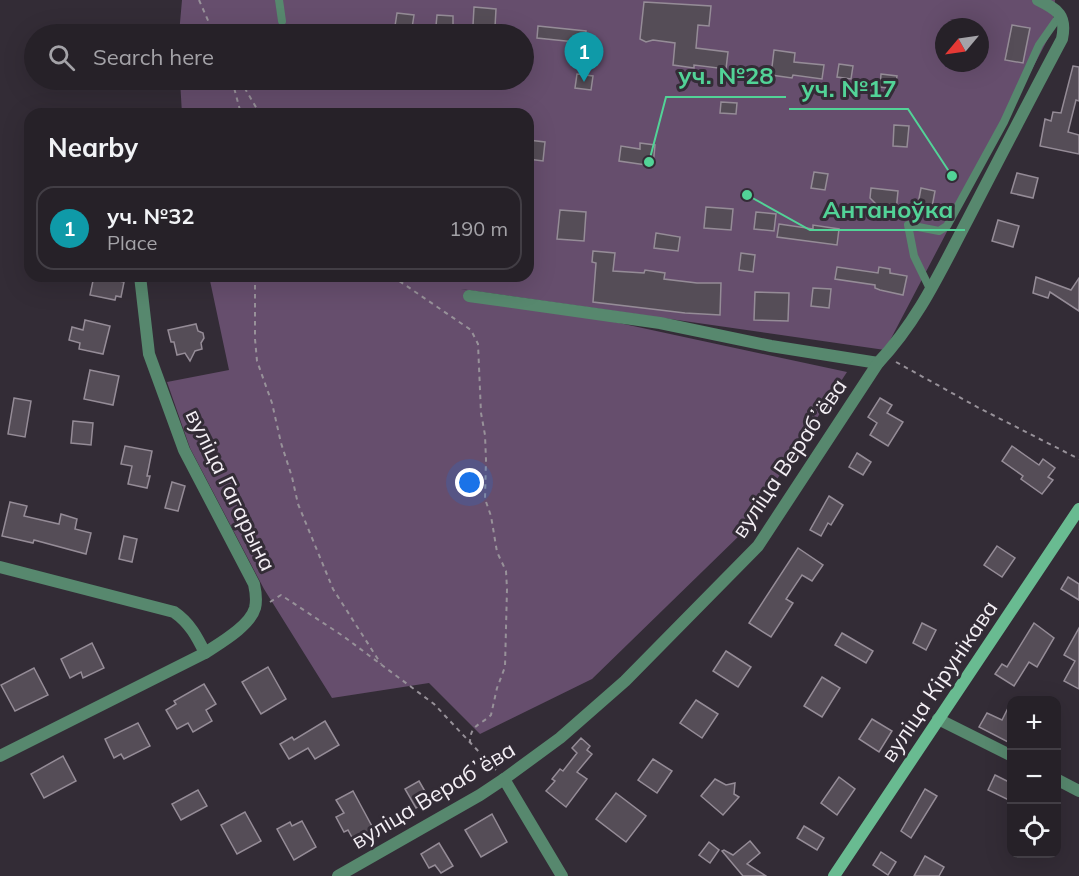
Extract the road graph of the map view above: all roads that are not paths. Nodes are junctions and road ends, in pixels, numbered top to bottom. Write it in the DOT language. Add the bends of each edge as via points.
graph roads {
  1 [pos="279,0"];
  2 [pos="1038,0"];
  3 [pos="1060,15"];
  4 [pos="282,21"];
  5 [pos="141,282"];
  6 [pos="931,291"];
  7 [pos="469,296"];
  8 [pos="882,359"];
  9 [pos="1079,509"];
  10 [pos="0,567"];
  11 [pos="205,653"];
  12 [pos="938,718"];
  13 [pos="1007,754"];
  14 [pos="0,756"];
  15 [pos="504,779"];
  16 [pos="1061,782"];
  17 [pos="1079,791"];
  18 [pos="339,876"];
  19 [pos="562,876"];
  20 [pos="834,876"];
  1 -- 4 [label="lane"];
  2 -- 3 [label="street"];
  3 -- 6 [label="street, вуліца Верабʼёва" via="1064,23 1062,39"];
  3 -- 6 [label="lane" via="1039,45 1004,122 947,226 939,231 908,225 914,256"];
  5 -- 11 [label="street, вуліца Гагарына" via="149,354 184,450 255,584 254,611 233,634"];
  6 -- 8 [label="street, вуліца Верабʼёва"];
  7 -- 8 [label="street" via="660,323 771,346"];
  8 -- 15 [label="street, вуліца Верабʼёва" via="758,546 625,681 560,738"];
  9 -- 12 [label="street, вуліца Кірунікава"];
  10 -- 11 [label="street" via="174,612 193,630"];
  11 -- 14 [label="street"];
  12 -- 13 [label="street"];
  12 -- 20 [label="street, вуліца Кірунікава"];
  15 -- 18 [label="street, вуліца Верабʼёва"];
  15 -- 19 [label="street"];
  16 -- 17 [label="street"];
}
